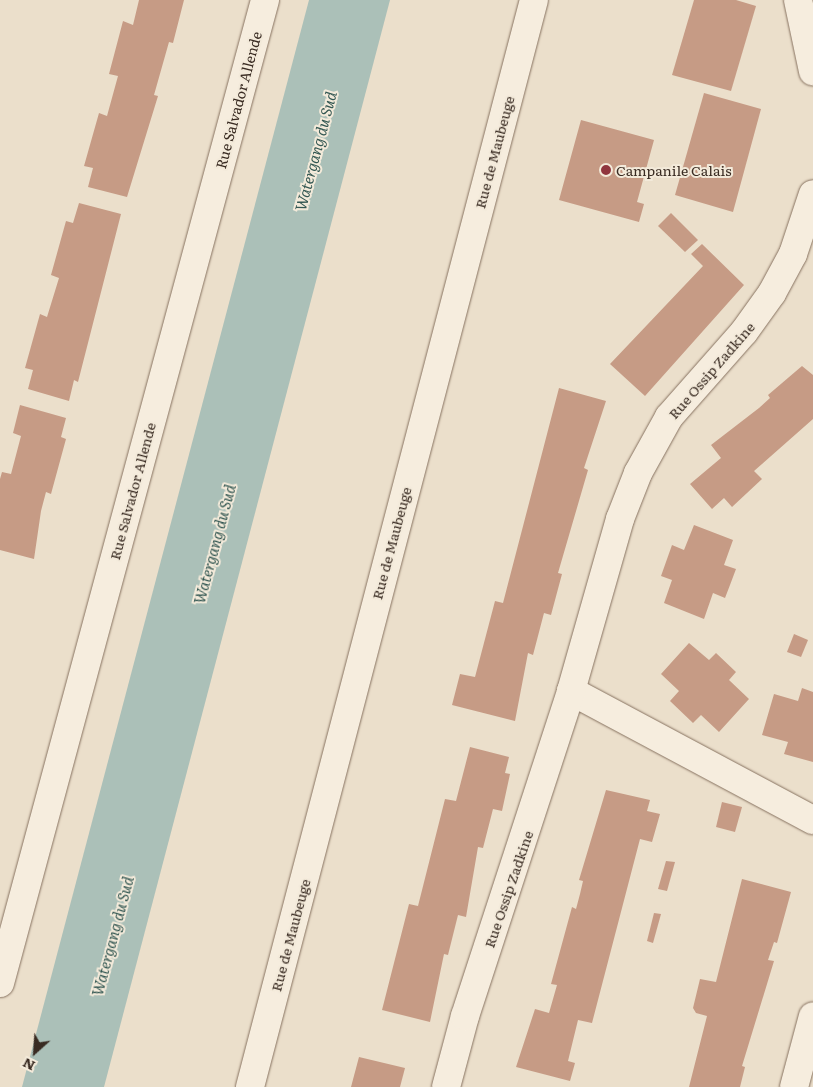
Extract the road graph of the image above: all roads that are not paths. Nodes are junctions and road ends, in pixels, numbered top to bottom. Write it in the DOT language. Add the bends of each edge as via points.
graph roads {
  1 [pos="265,0"];
  2 [pos="534,0"];
  3 [pos="798,0"];
  4 [pos="813,72"];
  5 [pos="813,194"];
  6 [pos="571,691"];
  7 [pos="813,820"];
  8 [pos="0,983"];
  9 [pos="813,1016"];
  10 [pos="250,1087"];
  11 [pos="446,1087"];
  12 [pos="794,1087"];
  1 -- 8 [label="street, Rue Salvador Allende"];
  2 -- 10 [label="street, Rue de Maubeuge"];
  3 -- 4 [label="street"];
  5 -- 6 [label="street, Rue Ossip Zadkine" via="794,254 772,293 744,332 669,417 638,472 620,519"];
  6 -- 7 [label="street"];
  6 -- 11 [label="street, Rue Ossip Zadkine" via="465,1016"];
  9 -- 12 [label="street"];
}
